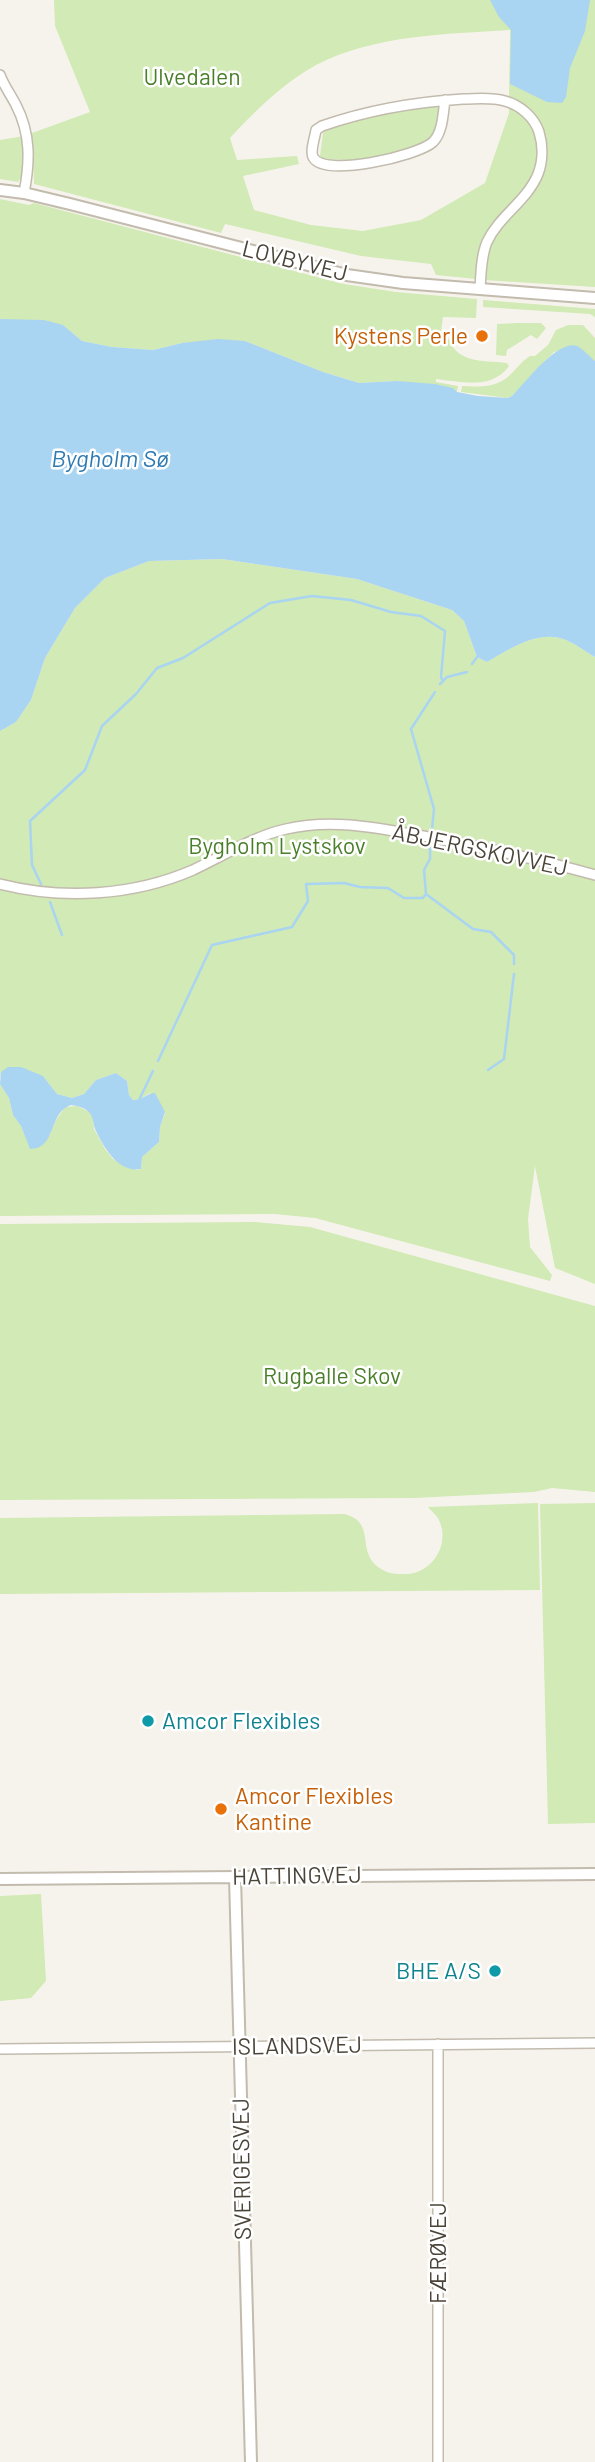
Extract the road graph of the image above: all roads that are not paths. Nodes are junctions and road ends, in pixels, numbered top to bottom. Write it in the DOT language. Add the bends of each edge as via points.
graph roads {
  1 [pos="0,75"];
  2 [pos="445,100"];
  3 [pos="0,190"];
  4 [pos="24,193"];
  5 [pos="480,289"];
  6 [pos="595,298"];
  7 [pos="595,875"];
  8 [pos="0,884"];
  9 [pos="595,1874"];
  10 [pos="234,1877"];
  11 [pos="0,1879"];
  12 [pos="595,2043"];
  13 [pos="438,2044"];
  14 [pos="239,2046"];
  15 [pos="0,2049"];
  16 [pos="251,2462"];
  17 [pos="438,2462"];
  1 -- 4 [label="street" via="29,138"];
  2 -- 2 [label="street" via="372,111 322,126 316,130 314,160 356,165 383,162 430,145 440,129"];
  2 -- 5 [label="street" via="488,98 518,107 536,124 541,145 532,185 487,242"];
  3 -- 4 [label="street, LOVBYVEJ"];
  4 -- 5 [label="street, LOVBYVEJ" via="347,275"];
  5 -- 6 [label="street, LOVBYVEJ"];
  7 -- 8 [label="street, ÅBJERGSKOVVEJ" via="498,849 382,829 318,824 269,834 162,881 116,890 74,895"];
  9 -- 10 [label="street, HATTINGVEJ"];
  10 -- 11 [label="street, HATTINGVEJ"];
  10 -- 14 [label="street, SVERIGESVEJ"];
  12 -- 13 [label="street, ISLANDSVEJ"];
  13 -- 14 [label="street, ISLANDSVEJ"];
  13 -- 17 [label="street, FÆRØVEJ"];
  14 -- 15 [label="street, ISLANDSVEJ"];
  14 -- 16 [label="street, SVERIGESVEJ"];
}
